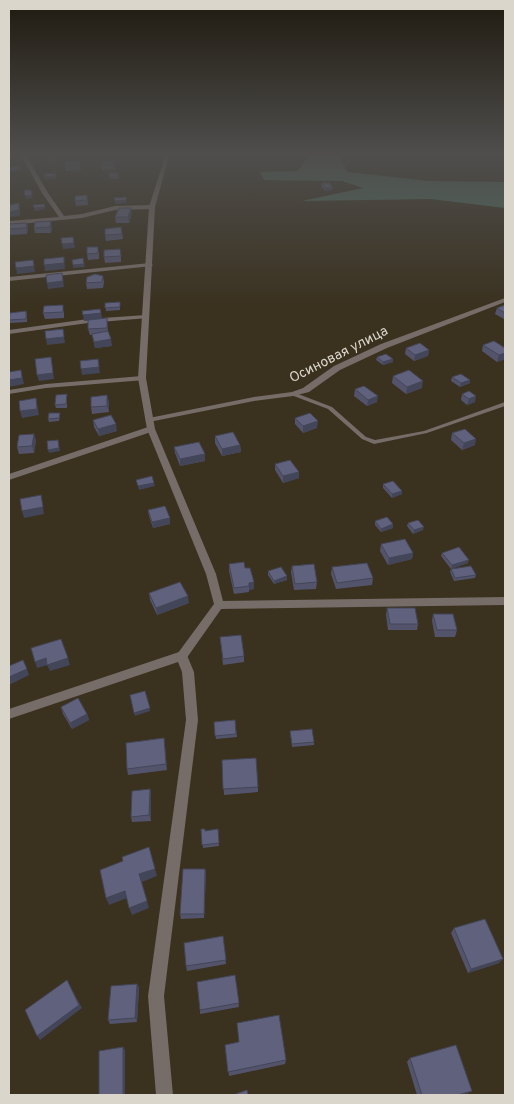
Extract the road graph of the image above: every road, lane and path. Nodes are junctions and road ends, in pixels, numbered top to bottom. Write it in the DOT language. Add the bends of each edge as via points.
graph roads {
  1 [pos="53,205"];
  2 [pos="152,207"];
  3 [pos="62,217"];
  4 [pos="9,223"];
  5 [pos="150,265"];
  6 [pos="9,279"];
  7 [pos="505,300"];
  8 [pos="146,317"];
  9 [pos="9,332"];
  10 [pos="142,378"];
  11 [pos="9,392"];
  12 [pos="293,394"];
  13 [pos="505,404"];
  14 [pos="150,425"];
  15 [pos="9,477"];
  16 [pos="505,601"];
  17 [pos="219,605"];
  18 [pos="182,656"];
  19 [pos="9,714"];
  20 [pos="164,1095"];
  1 -- 3 [label="street"];
  2 -- 3 [label="street" via="115,208"];
  2 -- 5 [label="street"];
  3 -- 4 [label="street"];
  5 -- 6 [label="street"];
  5 -- 8 [label="street"];
  7 -- 12 [label="street, Осиновая улица" via="384,346 337,368 306,390"];
  8 -- 9 [label="street"];
  8 -- 10 [label="street"];
  10 -- 11 [label="street"];
  10 -- 14 [label="street"];
  12 -- 13 [label="lane" via="330,408 364,438 374,442 425,432"];
  12 -- 14 [label="street, Осиновая улица" via="254,399"];
  14 -- 15 [label="street, Осиновая улица"];
  14 -- 17 [label="street" via="211,574"];
  16 -- 17 [label="street"];
  17 -- 18 [label="street"];
  18 -- 19 [label="street"];
  18 -- 20 [label="street" via="188,672 192,720 156,996"];
}
